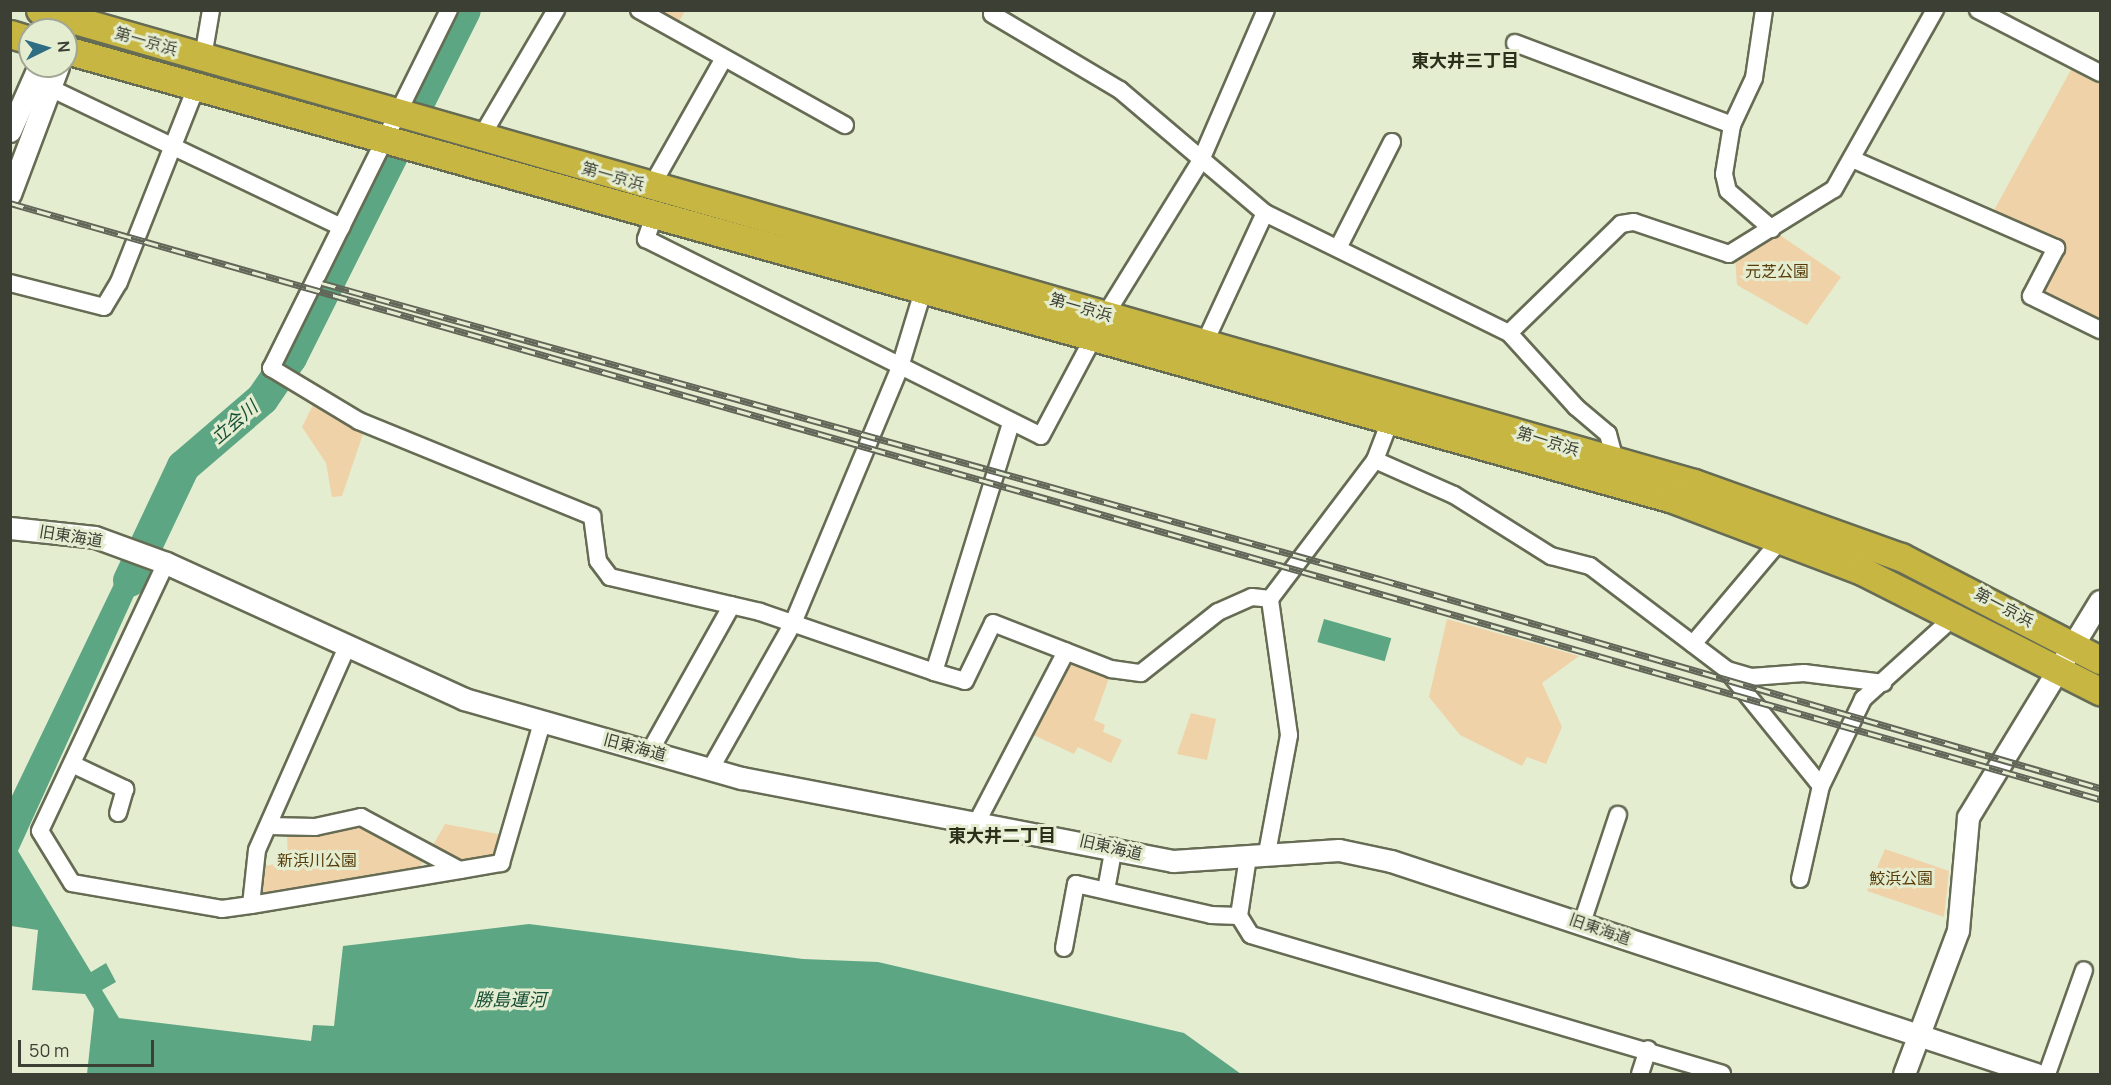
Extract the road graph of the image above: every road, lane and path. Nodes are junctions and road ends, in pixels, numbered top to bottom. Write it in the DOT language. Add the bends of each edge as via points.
graph roads {
  1 [pos="40,10"];
  2 [pos="211,10"];
  3 [pos="449,10"];
  4 [pos="556,10"];
  5 [pos="639,10"];
  6 [pos="994,10"];
  7 [pos="1266,10"];
  8 [pos="1764,10"];
  9 [pos="1935,10"];
  10 [pos="1978,10"];
  11 [pos="55,18"];
  12 [pos="78,27"];
  13 [pos="1515,43"];
  14 [pos="78,53"];
  15 [pos="203,57"];
  16 [pos="724,58"];
  17 [pos="2100,73"];
  18 [pos="34,78"];
  19 [pos="54,78"];
  20 [pos="197,85"];
  21 [pos="50,88"];
  22 [pos="845,125"];
  23 [pos="1732,125"];
  24 [pos="405,129"];
  25 [pos="10,131"];
  26 [pos="480,139"];
  27 [pos="1392,142"];
  28 [pos="172,147"];
  29 [pos="1852,159"];
  30 [pos="1201,160"];
  31 [pos="10,194"];
  32 [pos="653,200"];
  33 [pos="1265,213"];
  34 [pos="342,228"];
  35 [pos="1772,228"];
  36 [pos="1338,248"];
  37 [pos="10,282"];
  38 [pos="924,288"];
  39 [pos="1101,325"];
  40 [pos="2100,330"];
  41 [pos="1509,333"];
  42 [pos="1205,342"];
  43 [pos="900,367"];
  44 [pos="1394,408"];
  45 [pos="1011,424"];
  46 [pos="1375,460"];
  47 [pos="1615,461"];
  48 [pos="10,528"];
  49 [pos="1783,537"];
  50 [pos="163,561"];
  51 [pos="1270,599"];
  52 [pos="2100,601"];
  53 [pos="732,605"];
  54 [pos="1957,614"];
  55 [pos="793,623"];
  56 [pos="1693,644"];
  57 [pos="2072,644"];
  58 [pos="347,647"];
  59 [pos="1066,652"];
  60 [pos="2100,660"];
  61 [pos="2057,667"];
  62 [pos="1726,670"];
  63 [pos="934,672"];
  64 [pos="1883,682"];
  65 [pos="2100,691"];
  66 [pos="542,723"];
  67 [pos="650,751"];
  68 [pos="72,764"];
  69 [pos="711,768"];
  70 [pos="1821,786"];
  71 [pos="118,813"];
  72 [pos="1618,815"];
  73 [pos="978,820"];
  74 [pos="269,826"];
  75 [pos="1114,847"];
  76 [pos="1258,855"];
  77 [pos="460,870"];
  78 [pos="1800,879"];
  79 [pos="1106,890"];
  80 [pos="251,905"];
  81 [pos="1239,916"];
  82 [pos="1582,923"];
  83 [pos="1064,948"];
  84 [pos="2084,970"];
  85 [pos="1918,1037"];
  86 [pos="1648,1049"];
  87 [pos="1640,1074"];
  88 [pos="1722,1074"];
  89 [pos="1905,1074"];
  90 [pos="2036,1074"];
  91 [pos="2047,1074"];
  1 -- 11 [label="highway, 第一京浜"];
  2 -- 15 [label="street"];
  3 -- 24 [label="street"];
  4 -- 26 [label="street"];
  5 -- 16 [label="street"];
  6 -- 30 [label="street" via="1120,90"];
  7 -- 30 [label="street"];
  8 -- 23 [label="street" via="1754,78"];
  9 -- 29 [label="street"];
  10 -- 17 [label="street"];
  12 -- 15 [label="highway, 第一京浜"];
  13 -- 23 [label="street"];
  14 -- 20 [label="highway, 第一京浜"];
  15 -- 24 [label="highway, 第一京浜"];
  16 -- 22 [label="street"];
  16 -- 32 [label="street"];
  18 -- 25 [label="street"];
  19 -- 21 [label="street"];
  20 -- 24 [label="highway, 第一京浜"];
  20 -- 28 [label="street"];
  21 -- 28 [label="street"];
  21 -- 31 [label="street"];
  23 -- 35 [label="street" via="1724,174 1728,191"];
  24 -- 26 [label="highway, 第一京浜"];
  24 -- 32 [label="highway, 第一京浜"];
  24 -- 34 [label="street"];
  26 -- 32 [label="highway, 第一京浜"];
  27 -- 36 [label="street"];
  28 -- 34 [label="street"];
  28 -- 37 [label="street" via="119,282 104,307"];
  29 -- 35 [label="street" via="1834,189"];
  29 -- 40 [label="street" via="2056,248 2031,296"];
  30 -- 33 [label="street"];
  30 -- 39 [label="street"];
  32 -- 38 [label="highway, 第一京浜"];
  32 -- 39 [label="highway, 第一京浜"];
  32 -- 43 [label="street" via="646,239"];
  33 -- 36 [label="street"];
  33 -- 42 [label="street"];
  34 -- 53 [label="street" via="271,368 312,395 476,471 592,516 598,561 610,578"];
  35 -- 41 [label="street" via="1729,254 1634,222 1621,224"];
  36 -- 41 [label="street"];
  38 -- 39 [label="highway, 第一京浜"];
  38 -- 43 [label="street"];
  39 -- 42 [label="highway, 第一京浜"];
  39 -- 44 [label="highway, 第一京浜"];
  39 -- 45 [label="street" via="1041,436"];
  41 -- 47 [label="street" via="1576,407 1608,434"];
  42 -- 44 [label="highway, 第一京浜"];
  43 -- 45 [label="street"];
  43 -- 55 [label="street"];
  44 -- 46 [label="street"];
  44 -- 47 [label="highway, 第一京浜"];
  44 -- 49 [label="highway, 第一京浜"];
  45 -- 63 [label="street"];
  46 -- 51 [label="street"];
  46 -- 56 [label="street" via="1454,495 1551,556 1590,566"];
  47 -- 57 [label="highway, 第一京浜" via="1694,483 1901,557"];
  48 -- 50 [label="street, 旧東海道" via="95,537"];
  49 -- 54 [label="highway, 第一京浜"];
  49 -- 56 [label="street"];
  50 -- 58 [label="street, 旧東海道"];
  50 -- 68 [label="street"];
  51 -- 59 [label="street" via="1252,597 1218,612 1141,673 1111,669"];
  51 -- 76 [label="street" via="1289,735"];
  52 -- 57 [label="street"];
  53 -- 55 [label="street"];
  53 -- 67 [label="street"];
  54 -- 61 [label="highway, 第一京浜"];
  54 -- 64 [label="street"];
  55 -- 63 [label="street"];
  55 -- 69 [label="street"];
  56 -- 62 [label="street"];
  57 -- 60 [label="highway, 第一京浜"];
  57 -- 61 [label="street"];
  58 -- 66 [label="street, 旧東海道" via="464,699"];
  58 -- 74 [label="street"];
  59 -- 63 [label="street" via="993,623 964,681"];
  59 -- 73 [label="street"];
  61 -- 65 [label="highway, 第一京浜"];
  61 -- 85 [label="street" via="1968,817 1958,930"];
  62 -- 64 [label="street" via="1751,677 1804,673"];
  62 -- 70 [label="street"];
  64 -- 70 [label="street" via="1863,699"];
  66 -- 67 [label="street, 旧東海道"];
  66 -- 77 [label="street" via="501,863"];
  67 -- 69 [label="street, 旧東海道"];
  68 -- 71 [label="street" via="125,789"];
  68 -- 80 [label="street" via="40,831 72,883 222,909"];
  69 -- 73 [label="street, 旧東海道"];
  70 -- 78 [label="street"];
  72 -- 82 [label="street"];
  73 -- 75 [label="street, 旧東海道"];
  74 -- 77 [label="street" via="315,827 361,817"];
  74 -- 80 [label="street" via="257,850"];
  75 -- 76 [label="street, 旧東海道" via="1173,861"];
  75 -- 79 [label="street"];
  76 -- 81 [label="street"];
  76 -- 82 [label="street, 旧東海道" via="1339,850 1440,875"];
  77 -- 80 [label="street"];
  79 -- 81 [label="street" via="1211,915"];
  79 -- 83 [label="street" via="1076,884"];
  81 -- 86 [label="street" via="1251,934"];
  82 -- 85 [label="street, 旧東海道"];
  84 -- 91 [label="street"];
  85 -- 89 [label="street"];
  85 -- 90 [label="street, 旧東海道"];
  86 -- 87 [label="street"];
  86 -- 88 [label="street"];
}
